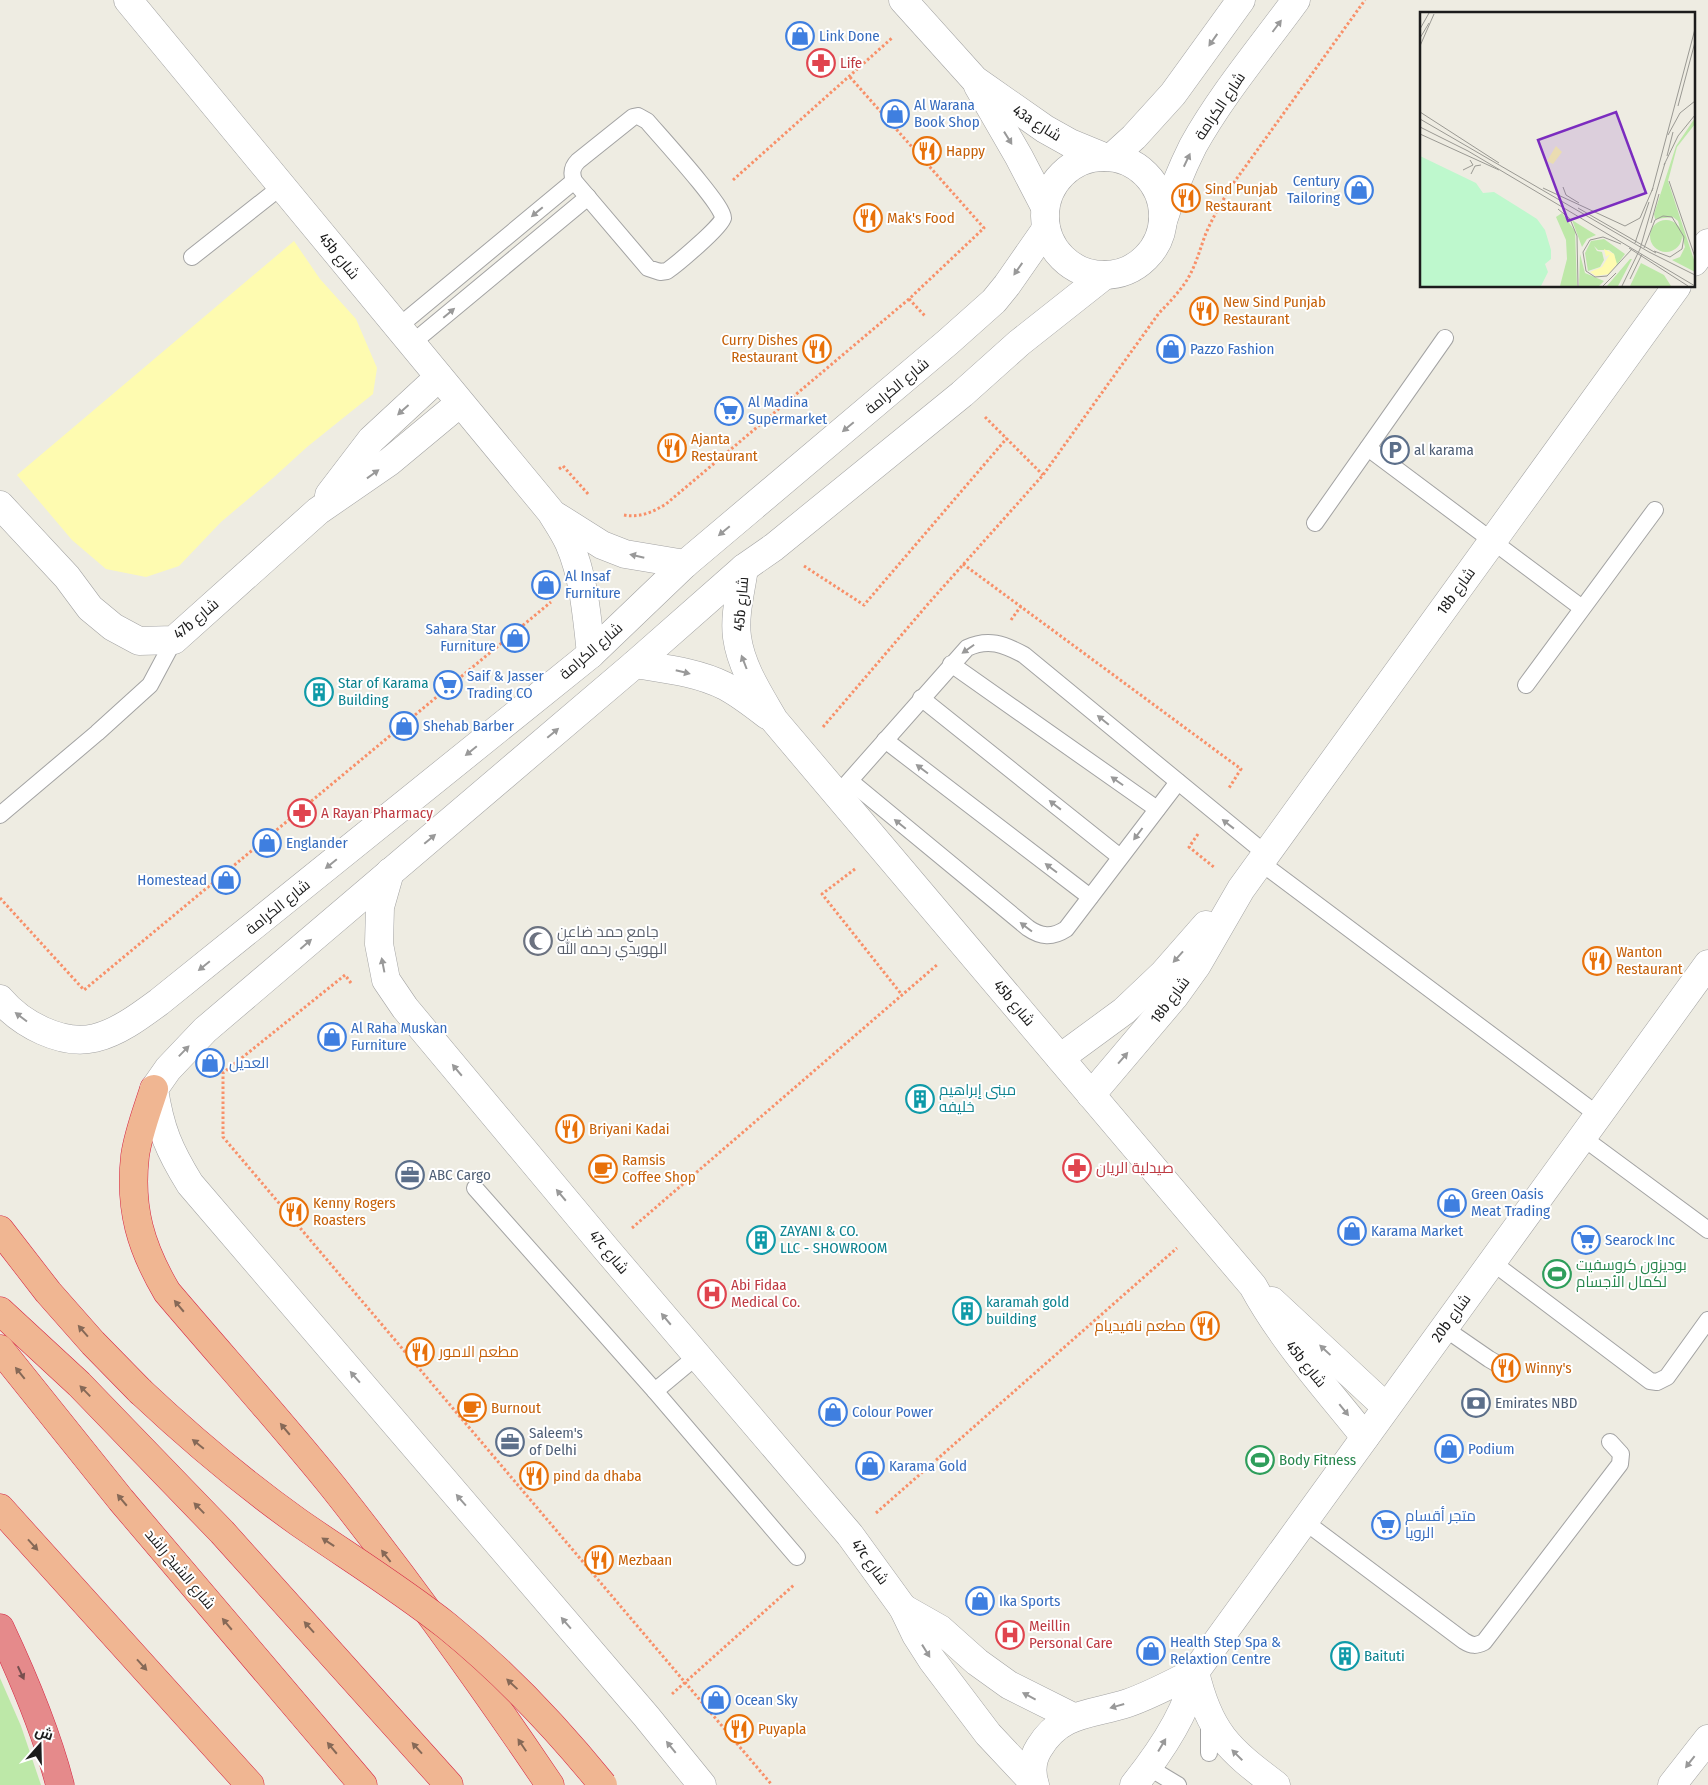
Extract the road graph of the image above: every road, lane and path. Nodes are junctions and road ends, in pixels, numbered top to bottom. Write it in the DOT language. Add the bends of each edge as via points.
graph roads {
  1 [pos="128,0"];
  2 [pos="1241,0"];
  3 [pos="1296,0"];
  4 [pos="1365,0"];
  5 [pos="910,8"];
  6 [pos="975,80"];
  7 [pos="1108,157"];
  8 [pos="574,181"];
  9 [pos="282,186"];
  10 [pos="588,197"];
  11 [pos="713,198"];
  12 [pos="1045,218"];
  13 [pos="1163,222"];
  14 [pos="1708,243"];
  15 [pos="192,257"];
  16 [pos="1696,259"];
  17 [pos="1105,275"];
  18 [pos="1676,288"];
  19 [pos="405,336"];
  20 [pos="1445,338"];
  21 [pos="438,377"];
  22 [pos="460,403"];
  23 [pos="1007,438"];
  24 [pos="1368,448"];
  25 [pos="0,505"];
  26 [pos="1655,510"];
  27 [pos="318,511"];
  28 [pos="551,512"];
  29 [pos="1315,523"];
  30 [pos="1493,541"];
  31 [pos="774,547"];
  32 [pos="685,564"];
  33 [pos="744,568"];
  34 [pos="1582,608"];
  35 [pos="174,640"];
  36 [pos="590,654"];
  37 [pos="635,664"];
  38 [pos="951,664"];
  39 [pos="1526,685"];
  40 [pos="921,698"];
  41 [pos="774,720"];
  42 [pos="821,729"];
  43 [pos="885,740"];
  44 [pos="1178,782"];
  45 [pos="844,788"];
  46 [pos="1157,809"];
  47 [pos="0,816"];
  48 [pos="882,847"];
  49 [pos="1120,857"];
  50 [pos="1263,858"];
  51 [pos="390,872"];
  52 [pos="1236,896"];
  53 [pos="1090,897"];
  54 [pos="963,943"];
  55 [pos="1708,964"];
  56 [pos="356,990"];
  57 [pos="902,995"];
  58 [pos="0,999"];
  59 [pos="1060,1058"];
  60 [pos="154,1089"];
  61 [pos="1092,1095"];
  62 [pos="1598,1115"];
  63 [pos="1582,1137"];
  64 [pos="475,1188"];
  65 [pos="1202,1226"];
  66 [pos="0,1230"];
  67 [pos="1708,1230"];
  68 [pos="607,1250"];
  69 [pos="1492,1262"];
  70 [pos="1253,1286"];
  71 [pos="0,1311"];
  72 [pos="1708,1320"];
  73 [pos="1444,1328"];
  74 [pos="0,1349"];
  75 [pos="697,1356"];
  76 [pos="1501,1366"];
  77 [pos="656,1391"];
  78 [pos="1386,1407"];
  79 [pos="1365,1437"];
  80 [pos="1610,1442"];
  81 [pos="0,1508"];
  82 [pos="1304,1521"];
  83 [pos="850,1535"];
  84 [pos="797,1557"];
  85 [pos="800,1580"];
  86 [pos="904,1608"];
  87 [pos="0,1628"];
  88 [pos="1195,1672"];
  89 [pos="686,1683"];
  90 [pos="646,1716"];
  91 [pos="1073,1717"];
  92 [pos="1209,1718"];
  93 [pos="1708,1739"];
  94 [pos="1210,1753"];
  95 [pos="1141,1776"];
  96 [pos="1035,1784"];
  97 [pos="60,1785"];
  98 [pos="250,1785"];
  99 [pos="363,1785"];
  100 [pos="450,1785"];
  101 [pos="550,1785"];
  102 [pos="603,1785"];
  103 [pos="702,1785"];
  104 [pos="772,1785"];
  105 [pos="1178,1785"];
  106 [pos="1276,1785"];
  107 [pos="1672,1785"];
  1 -- 9 [label="street, 45b شارع"];
  2 -- 7 [label="street, one-way" via="1173,94 1134,137"];
  13 -- 3 [label="street, شارع الكرامة, one-way" via="1181,172 1206,125"];
  4 -- 42 [label="path" via="1230,188 1187,279 1043,474"];
  5 -- 6 [label="street, 43a شارع"];
  5 -- 11 [label="path"];
  6 -- 7 [label="street, 43a شارع" via="1045,129 1070,143"];
  6 -- 12 [label="street, 43a شارع, one-way" via="1019,157"];
  7 -- 12 [label="street" via="1083,160 1065,171 1052,187"];
  7 -- 13 [label="street" via="1129,163 1156,187 1162,204"];
  8 -- 10 [label="lane"];
  8 -- 11 [label="lane" via="574,165 628,120 638,116 647,121"];
  8 -- 19 [label="lane, one-way"];
  9 -- 15 [label="lane"];
  9 -- 19 [label="street, 45b شارع"];
  10 -- 11 [label="lane" via="648,268 660,272 672,267 720,223 723,212"];
  19 -- 10 [label="lane, one-way"];
  12 -- 17 [label="street" via="1053,248 1067,263 1085,272"];
  12 -- 32 [label="street, شارع الكرامة, one-way" via="1007,286 994,301"];
  13 -- 17 [label="street" via="1150,253 1137,265"];
  14 -- 16 [label="street"];
  17 -- 31 [label="street"];
  18 -- 30 [label="street, 18b شارع"];
  19 -- 21 [label="street, 45b شارع"];
  20 -- 24 [label="lane"];
  21 -- 22 [label="street, 45b شارع"];
  21 -- 27 [label="street, 47b شارع, one-way" via="371,440"];
  27 -- 22 [label="street, 47b شارع, one-way" via="389,462"];
  22 -- 28 [label="street, 45b شارع"];
  23 -- 31 [label="path" via="864,605"];
  24 -- 29 [label="lane"];
  24 -- 30 [label="lane"];
  25 -- 35 [label="street, 47b شارع" via="67,577 90,608 113,627 139,641"];
  26 -- 34 [label="lane"];
  27 -- 35 [label="street, 47b شارع"];
  32 -- 28 [label="street, 45b شارع, one-way" via="625,554 580,533"];
  28 -- 36 [label="street, 45b شارع" via="577,566"];
  30 -- 34 [label="lane"];
  30 -- 50 [label="street, 18b شارع"];
  31 -- 33 [label="street"];
  32 -- 36 [label="street, شارع الكرامة"];
  33 -- 37 [label="street"];
  41 -- 33 [label="street, 45b شارع, one-way" via="742,660 737,635"];
  34 -- 39 [label="lane"];
  35 -- 47 [label="lane" via="150,685"];
  36 -- 58 [label="street, شارع الكرامة, one-way" via="159,1002 117,1030 94,1038 69,1038 44,1032 24,1021"];
  37 -- 41 [label="street, 45b شارع, one-way" via="678,670 725,686"];
  51 -- 37 [label="street, one-way"];
  38 -- 40 [label="lane"];
  44 -- 38 [label="lane, one-way" via="1024,655 994,642 976,644"];
  46 -- 38 [label="lane, one-way"];
  40 -- 43 [label="lane"];
  49 -- 40 [label="lane, one-way"];
  41 -- 45 [label="street, 45b شارع"];
  43 -- 45 [label="lane"];
  53 -- 43 [label="lane, one-way"];
  44 -- 46 [label="lane"];
  50 -- 44 [label="lane, one-way"];
  45 -- 48 [label="street, 45b شارع"];
  53 -- 45 [label="lane, one-way" via="1066,929 1057,935 1037,934 888,814"];
  46 -- 49 [label="lane, one-way"];
  48 -- 54 [label="street, 45b شارع"];
  48 -- 57 [label="path" via="822,894"];
  49 -- 53 [label="lane"];
  50 -- 52 [label="street, 18b شارع"];
  50 -- 62 [label="lane"];
  60 -- 51 [label="street, one-way" via="205,1030"];
  68 -- 51 [label="street, 47c شارع, one-way" via="405,1008 386,980 379,944 380,907"];
  52 -- 59 [label="street, 18b شارع, one-way" via="1137,999"];
  61 -- 52 [label="street, 18b شارع, one-way" via="1174,997 1197,965"];
  54 -- 57 [label="path"];
  54 -- 59 [label="street, 45b شارع"];
  55 -- 62 [label="street, 20b شارع"];
  56 -- 89 [label="path" via="345,975 223,1073 223,1137"];
  57 -- 68 [label="path"];
  59 -- 61 [label="street, 45b شارع"];
  90 -- 60 [label="street, one-way" via="190,1184 165,1139"];
  101 -- 60 [label="highway, one-way" via="412,1589 327,1481 167,1292 142,1241 133,1184 135,1155"];
  61 -- 65 [label="street, 45b شارع"];
  62 -- 63 [label="street, 20b شارع"];
  63 -- 67 [label="lane"];
  63 -- 69 [label="street, 20b شارع"];
  64 -- 77 [label="lane"];
  65 -- 70 [label="street, 45b شارع"];
  65 -- 83 [label="path"];
  102 -- 66 [label="highway, one-way, bridge" via="526,1698 447,1626 242,1480 140,1391 48,1292"];
  75 -- 68 [label="street, 47c شارع, one-way"];
  69 -- 72 [label="lane" via="1650,1381 1667,1378"];
  69 -- 73 [label="street, 20b شارع"];
  78 -- 70 [label="street, 45b شارع, one-way" via="1288,1314"];
  70 -- 79 [label="street, 45b شارع, one-way" via="1288,1342"];
  100 -- 71 [label="highway, one-way" via="222,1532 78,1384"];
  73 -- 76 [label="lane"];
  73 -- 78 [label="street, 20b شارع"];
  99 -- 74 [label="highway, شارع الشيخ راشد, one-way" via="122,1500"];
  75 -- 77 [label="lane"];
  75 -- 83 [label="street, 47c شارع"];
  77 -- 84 [label="lane"];
  78 -- 79 [label="street, 20b شارع"];
  79 -- 82 [label="street, 20b شارع"];
  80 -- 82 [label="lane" via="1621,1454 1620,1464 1478,1646 1464,1641"];
  81 -- 98 [label="highway, one-way"];
  82 -- 88 [label="street, 20b شارع"];
  83 -- 86 [label="street, 47c شارع"];
  85 -- 89 [label="path"];
  91 -- 86 [label="street, 47c شارع, one-way" via="1009,1685 940,1629"];
  86 -- 96 [label="street, 47c شارع, one-way" via="932,1660 988,1734"];
  87 -- 97 [label="highway, one-way" via="29,1690"];
  88 -- 91 [label="street, one-way" via="1127,1703"];
  88 -- 92 [label="street"];
  95 -- 88 [label="street, one-way" via="1184,1706"];
  89 -- 90 [label="path"];
  89 -- 104 [label="path"];
  103 -- 90 [label="street, one-way"];
  91 -- 96 [label="street" via="1044,1738 1035,1754 1032,1769"];
  92 -- 94 [label="lane"];
  106 -- 92 [label="street, one-way" via="1243,1760 1224,1741"];
  93 -- 107 [label="street, one-way"];
  95 -- 105 [label="lane"];
}
